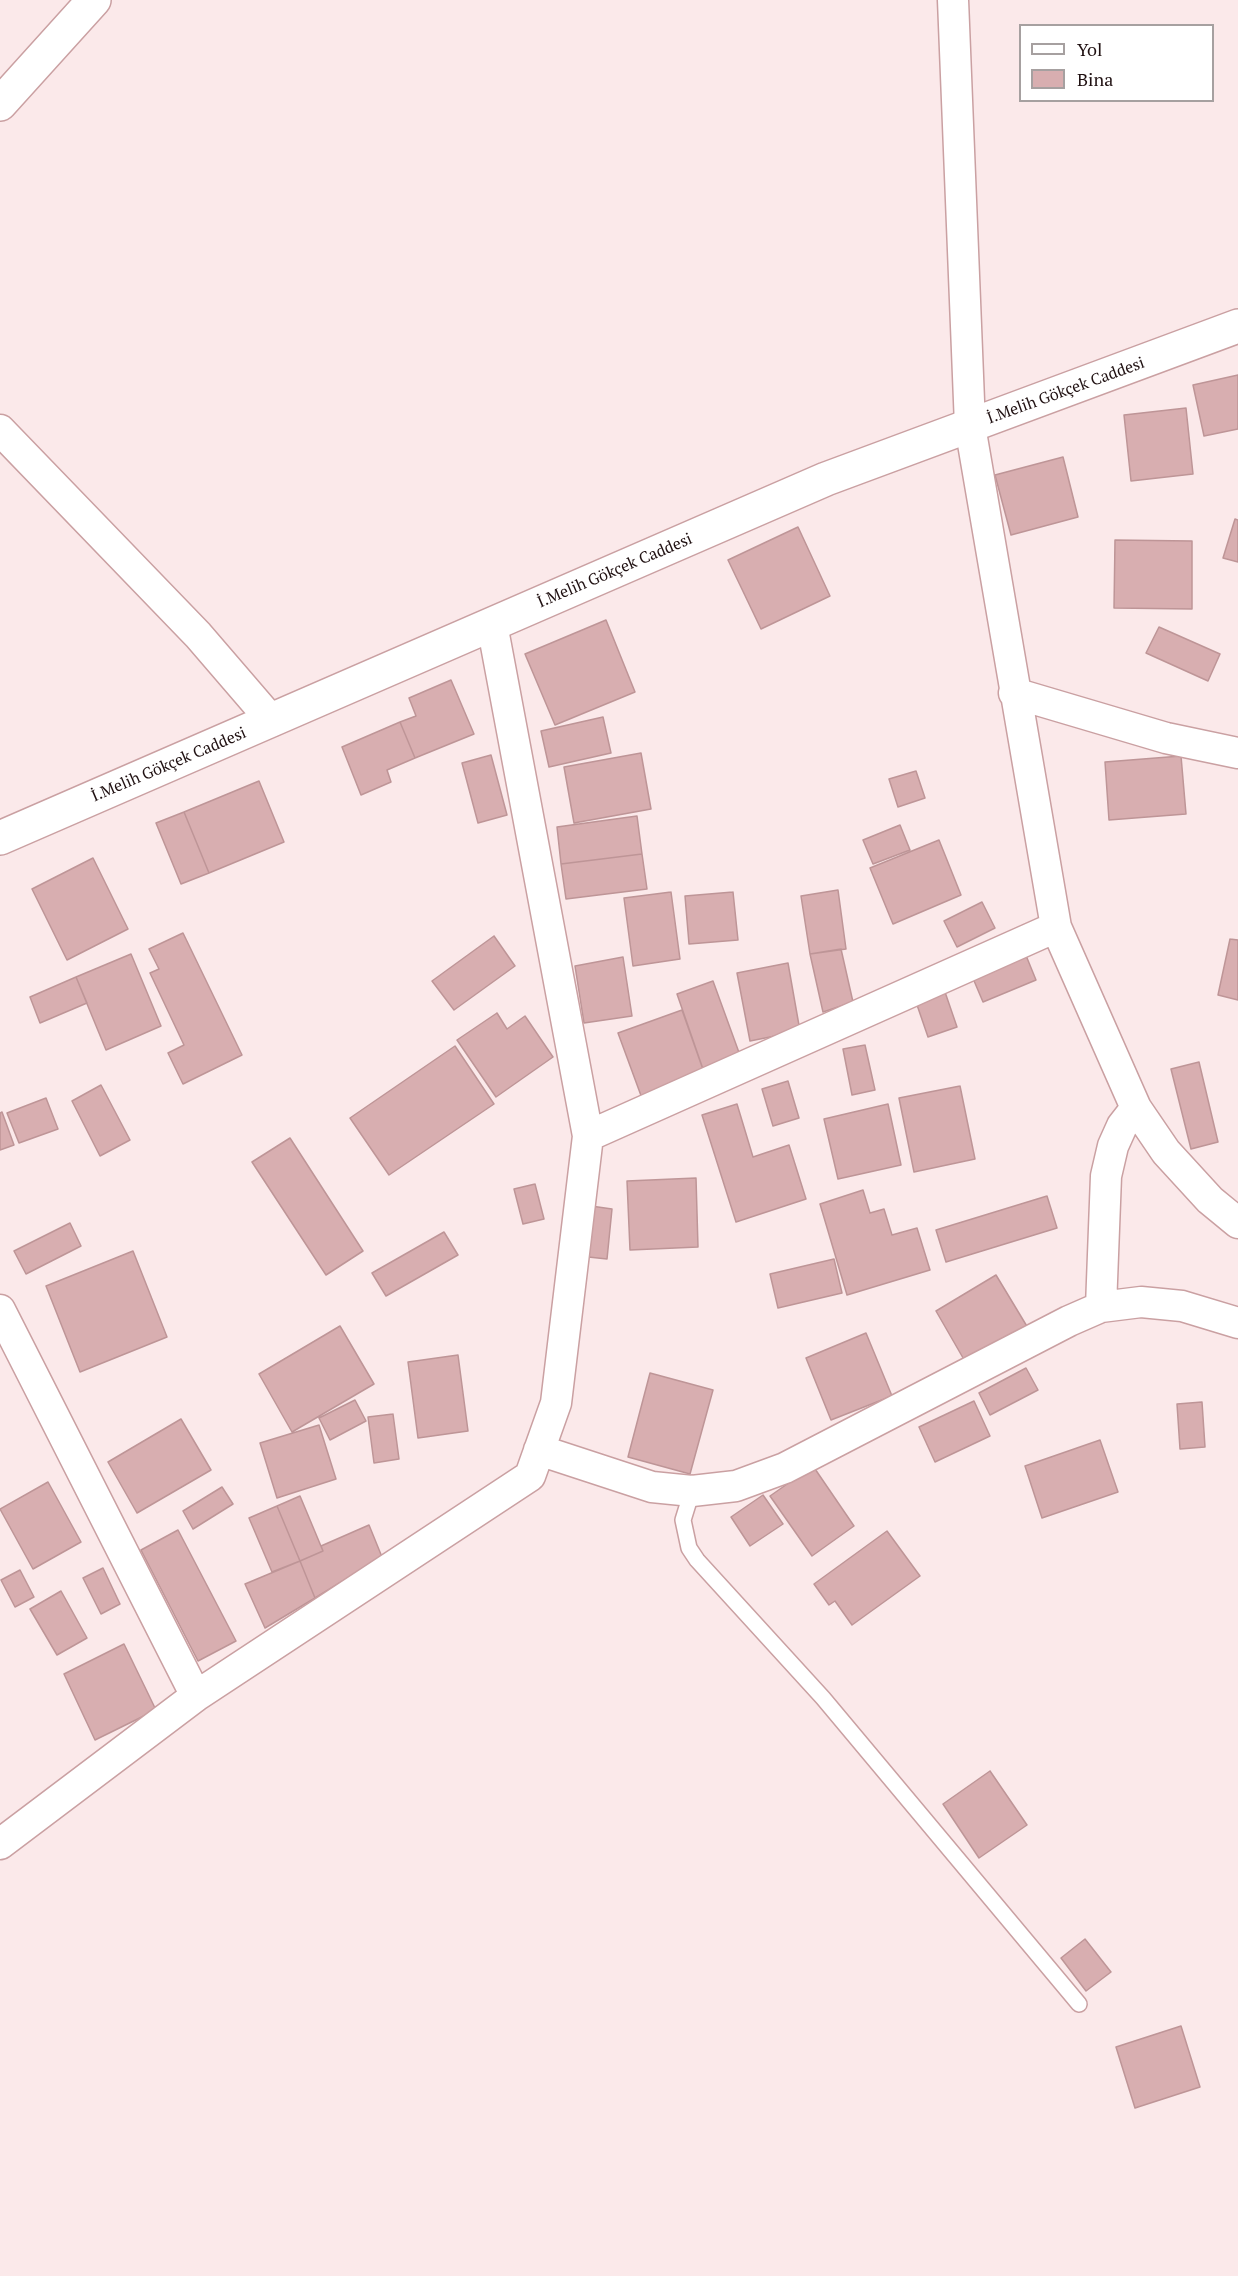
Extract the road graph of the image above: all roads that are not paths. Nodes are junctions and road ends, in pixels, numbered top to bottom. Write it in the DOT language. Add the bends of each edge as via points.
graph roads {
  1 [pos="94,0"];
  2 [pos="953,0"];
  3 [pos="0,104"];
  4 [pos="1238,326"];
  5 [pos="970,426"];
  6 [pos="0,429"];
  7 [pos="492,624"];
  8 [pos="1014,693"];
  9 [pos="272,721"];
  10 [pos="1238,753"];
  11 [pos="0,838"];
  12 [pos="1056,927"];
  13 [pos="1136,1108"];
  14 [pos="588,1136"];
  15 [pos="1238,1222"];
  16 [pos="1101,1307"];
  17 [pos="0,1310"];
  18 [pos="1238,1323"];
  19 [pos="540,1450"];
  20 [pos="692,1491"];
  21 [pos="196,1696"];
  22 [pos="0,1844"];
  23 [pos="1079,2004"];
  1 -- 3 [label="street"];
  2 -- 5 [label="street"];
  4 -- 5 [label="street, İ.Melih Gökçek Caddesi"];
  5 -- 7 [label="street, İ.Melih Gökçek Caddesi" via="826,479"];
  5 -- 8 [label="street"];
  6 -- 9 [label="street" via="198,635"];
  7 -- 9 [label="street, İ.Melih Gökçek Caddesi"];
  7 -- 14 [label="street"];
  8 -- 10 [label="street" via="1166,738"];
  8 -- 12 [label="street"];
  9 -- 11 [label="street, İ.Melih Gökçek Caddesi"];
  12 -- 13 [label="street"];
  12 -- 14 [label="street"];
  13 -- 15 [label="street" via="1181,1168 1210,1200"];
  13 -- 16 [label="street" via="1113,1146 1106,1176"];
  14 -- 19 [label="street" via="556,1403"];
  16 -- 18 [label="street" via="1142,1302 1182,1306"];
  16 -- 20 [label="street" via="785,1468 736,1486"];
  17 -- 21 [label="street"];
  19 -- 20 [label="street" via="652,1487"];
  19 -- 21 [label="street" via="530,1476"];
  20 -- 23 [label="lane" via="683,1520 689,1548 697,1560 822,1698"];
  21 -- 22 [label="street"];
}
